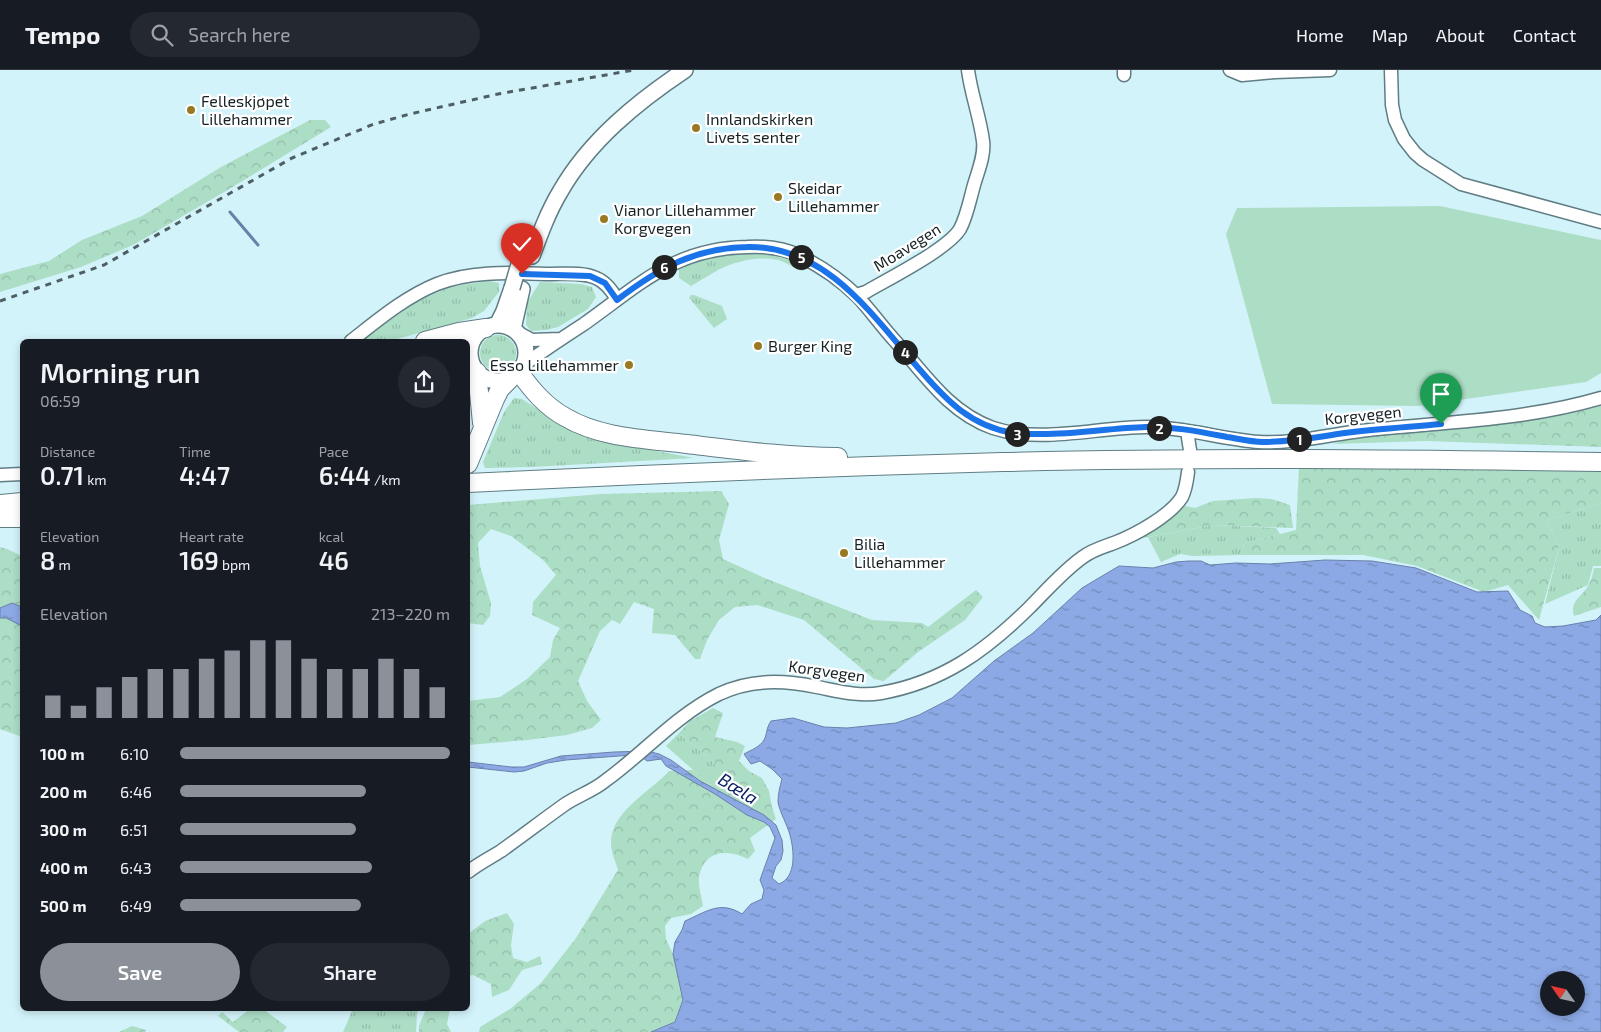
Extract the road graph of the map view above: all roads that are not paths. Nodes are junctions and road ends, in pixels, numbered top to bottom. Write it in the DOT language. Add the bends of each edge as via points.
graph roads {
  1 [pos="670,70"];
  2 [pos="685,70"];
  3 [pos="968,70"];
  4 [pos="1230,70"];
  5 [pos="1330,70"];
  6 [pos="1391,70"];
  7 [pos="1601,222"];
  8 [pos="527,255"];
  9 [pos="517,289"];
  10 [pos="856,295"];
  11 [pos="617,300"];
  12 [pos="492,326"];
  13 [pos="515,331"];
  14 [pos="354,339"];
  15 [pos="432,339"];
  16 [pos="560,339"];
  17 [pos="518,371"];
  18 [pos="477,372"];
  19 [pos="1601,398"];
  20 [pos="482,428"];
  21 [pos="1187,431"];
  22 [pos="1190,450"];
  23 [pos="470,457"];
  24 [pos="1038,462"];
  25 [pos="1601,462"];
  26 [pos="1188,472"];
  27 [pos="20,474"];
  28 [pos="0,475"];
  29 [pos="470,482"];
  30 [pos="20,502"];
  31 [pos="0,504"];
  32 [pos="20,509"];
  33 [pos="0,511"];
  34 [pos="0,518"];
  35 [pos="20,518"];
  36 [pos="470,871"];
  1 -- 8 [label="main road" via="611,116 574,156 544,202"];
  2 -- 8 [label="main road" via="617,123 584,157 559,193"];
  3 -- 10 [label="street, Moavegen" via="983,143 978,172 960,230 940,248"];
  4 -- 5 [label="street" via="1242,75"];
  6 -- 7 [label="street" via="1392,105 1398,129 1423,160 1461,184"];
  8 -- 9 [label="main road"];
  9 -- 12 [label="main road"];
  9 -- 13 [label="main road"];
  10 -- 11 [label="street, Korgvegen" via="797,254 745,247 710,250 690,256 649,276"];
  10 -- 21 [label="street, Korgvegen" via="945,398 979,422 1014,434 1146,427"];
  11 -- 14 [label="street" via="605,283 590,276 473,275 422,291"];
  11 -- 16 [label="street, Korgvegen"];
  12 -- 13 [label="main road" via="507,326"];
  12 -- 15 [label="highway"];
  12 -- 18 [label="main road" via="477,335 472,344 470,356"];
  13 -- 16 [label="street" via="532,340"];
  13 -- 17 [label="main road" via="526,347"];
  16 -- 17 [label="street, Korgvegen"];
  17 -- 18 [label="main road" via="500,381 490,380"];
  17 -- 20 [label="highway" via="497,394"];
  17 -- 24 [label="highway" via="537,396 565,418 599,431 631,437 830,457 999,455"];
  18 -- 20 [label="highway"];
  19 -- 21 [label="street, Korgvegen" via="1509,417 1281,441 1261,442"];
  20 -- 23 [label="highway"];
  21 -- 22 [label="street"];
  24 -- 25 [label="highway"];
  24 -- 29 [label="highway"];
  26 -- 36 [label="street, Korgvegen" via="1186,487 1172,509 1116,543 1084,556 979,652 948,671 919,683 879,693 836,692 771,681 748,684 720,694 684,715 604,782 566,804"];
  27 -- 28 [label="street"];
  30 -- 31 [label="highway"];
  32 -- 33 [label="highway"];
  34 -- 35 [label="highway"];
}
